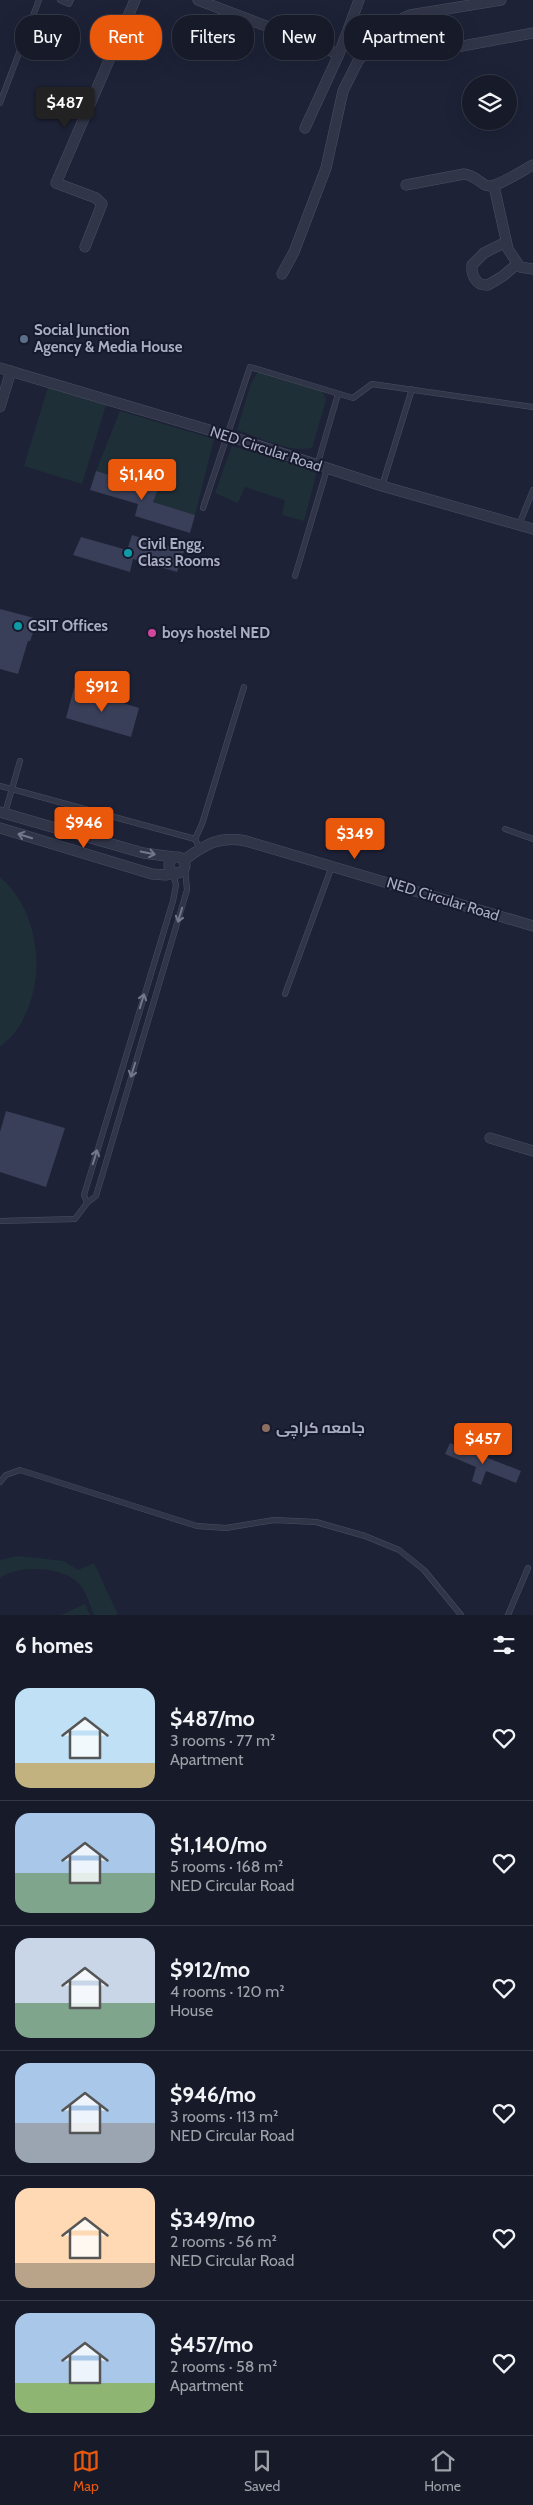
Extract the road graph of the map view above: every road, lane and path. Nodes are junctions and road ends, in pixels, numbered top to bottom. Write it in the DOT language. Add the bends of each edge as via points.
graph roads {
  1 [pos="39,0"];
  2 [pos="60,0"];
  3 [pos="71,0"];
  4 [pos="135,0"];
  5 [pos="198,0"];
  6 [pos="359,0"];
  7 [pos="501,0"];
  8 [pos="533,33"];
  9 [pos="463,46"];
  10 [pos="339,54"];
  11 [pos="0,103"];
  12 [pos="305,128"];
  13 [pos="533,165"];
  14 [pos="406,185"];
  15 [pos="494,186"];
  16 [pos="506,242"];
  17 [pos="85,247"];
  18 [pos="517,264"];
  19 [pos="533,269"];
  20 [pos="282,274"];
  21 [pos="0,368"];
  22 [pos="11,371"];
  23 [pos="412,389"];
  24 [pos="338,394"];
  25 [pos="0,407"];
  26 [pos="533,407"];
  27 [pos="226,435"];
  28 [pos="322,468"];
  29 [pos="382,486"];
  30 [pos="533,490"];
  31 [pos="202,508"];
  32 [pos="519,525"];
  33 [pos="533,529"];
  34 [pos="295,576"];
  35 [pos="244,687"];
  36 [pos="20,760"];
  37 [pos="0,786"];
  38 [pos="12,789"];
  39 [pos="2,813"];
  40 [pos="0,828"];
  41 [pos="505,829"];
  42 [pos="195,839"];
  43 [pos="533,839"];
  44 [pos="200,849"];
  45 [pos="181,862"];
  46 [pos="332,866"];
  47 [pos="173,873"];
  48 [pos="533,926"];
  49 [pos="285,994"];
  50 [pos="490,1138"];
  51 [pos="533,1151"];
  52 [pos="87,1203"];
  53 [pos="0,1221"];
  54 [pos="0,1482"];
  55 [pos="528,1568"];
  56 [pos="461,1615"];
  57 [pos="508,1615"];
  1 -- 11 [label="lane"];
  2 -- 3 [label="lane" via="69,4"];
  4 -- 17 [label="street" via="56,182 96,198 102,204"];
  5 -- 10 [label="street"];
  6 -- 10 [label="street"];
  7 -- 20 [label="street" via="410,16 393,23 358,61 343,91 326,168 294,252"];
  8 -- 9 [label="street"];
  10 -- 12 [label="street"];
  13 -- 15 [label="street"];
  14 -- 15 [label="street" via="464,174 473,175 486,186"];
  15 -- 16 [label="street"];
  16 -- 18 [label="street"];
  16 -- 18 [label="street" via="477,259 472,265 474,279 488,285"];
  18 -- 19 [label="street"];
  21 -- 22 [label="street, NED Circular Road"];
  22 -- 25 [label="street"];
  22 -- 27 [label="street, NED Circular Road"];
  23 -- 24 [label="lane" via="372,384 353,398"];
  23 -- 26 [label="lane"];
  23 -- 29 [label="lane"];
  24 -- 27 [label="lane" via="250,367"];
  24 -- 28 [label="lane"];
  27 -- 28 [label="street, NED Circular Road"];
  27 -- 31 [label="lane"];
  28 -- 29 [label="street, NED Circular Road"];
  28 -- 34 [label="lane"];
  29 -- 32 [label="street, NED Circular Road"];
  30 -- 32 [label="lane"];
  32 -- 33 [label="street, NED Circular Road"];
  35 -- 42 [label="lane"];
  36 -- 38 [label="lane"];
  37 -- 38 [label="lane"];
  38 -- 39 [label="lane"];
  38 -- 42 [label="lane"];
  39 -- 45 [label="street, one-way"];
  47 -- 40 [label="street, one-way" via="152,874"];
  41 -- 43 [label="lane"];
  42 -- 44 [label="lane"];
  44 -- 45 [label="street, NED Circular Road"];
  44 -- 46 [label="street, NED Circular Road" via="223,839 234,839"];
  45 -- 47 [label="street, NED Circular Road" via="180,873"];
  45 -- 47 [label="street" via="169,863"];
  45 -- 52 [label="lane, one-way" via="188,883 185,900 96,1196"];
  46 -- 48 [label="street, NED Circular Road"];
  46 -- 49 [label="lane"];
  52 -- 47 [label="lane, one-way" via="84,1195 173,901 176,885"];
  50 -- 51 [label="street"];
  52 -- 53 [label="lane" via="76,1219"];
  54 -- 56 [label="lane" via="6,1475 20,1470 197,1526 226,1528 274,1520 316,1522 365,1536 398,1550 424,1570"];
  55 -- 57 [label="lane"];
}
